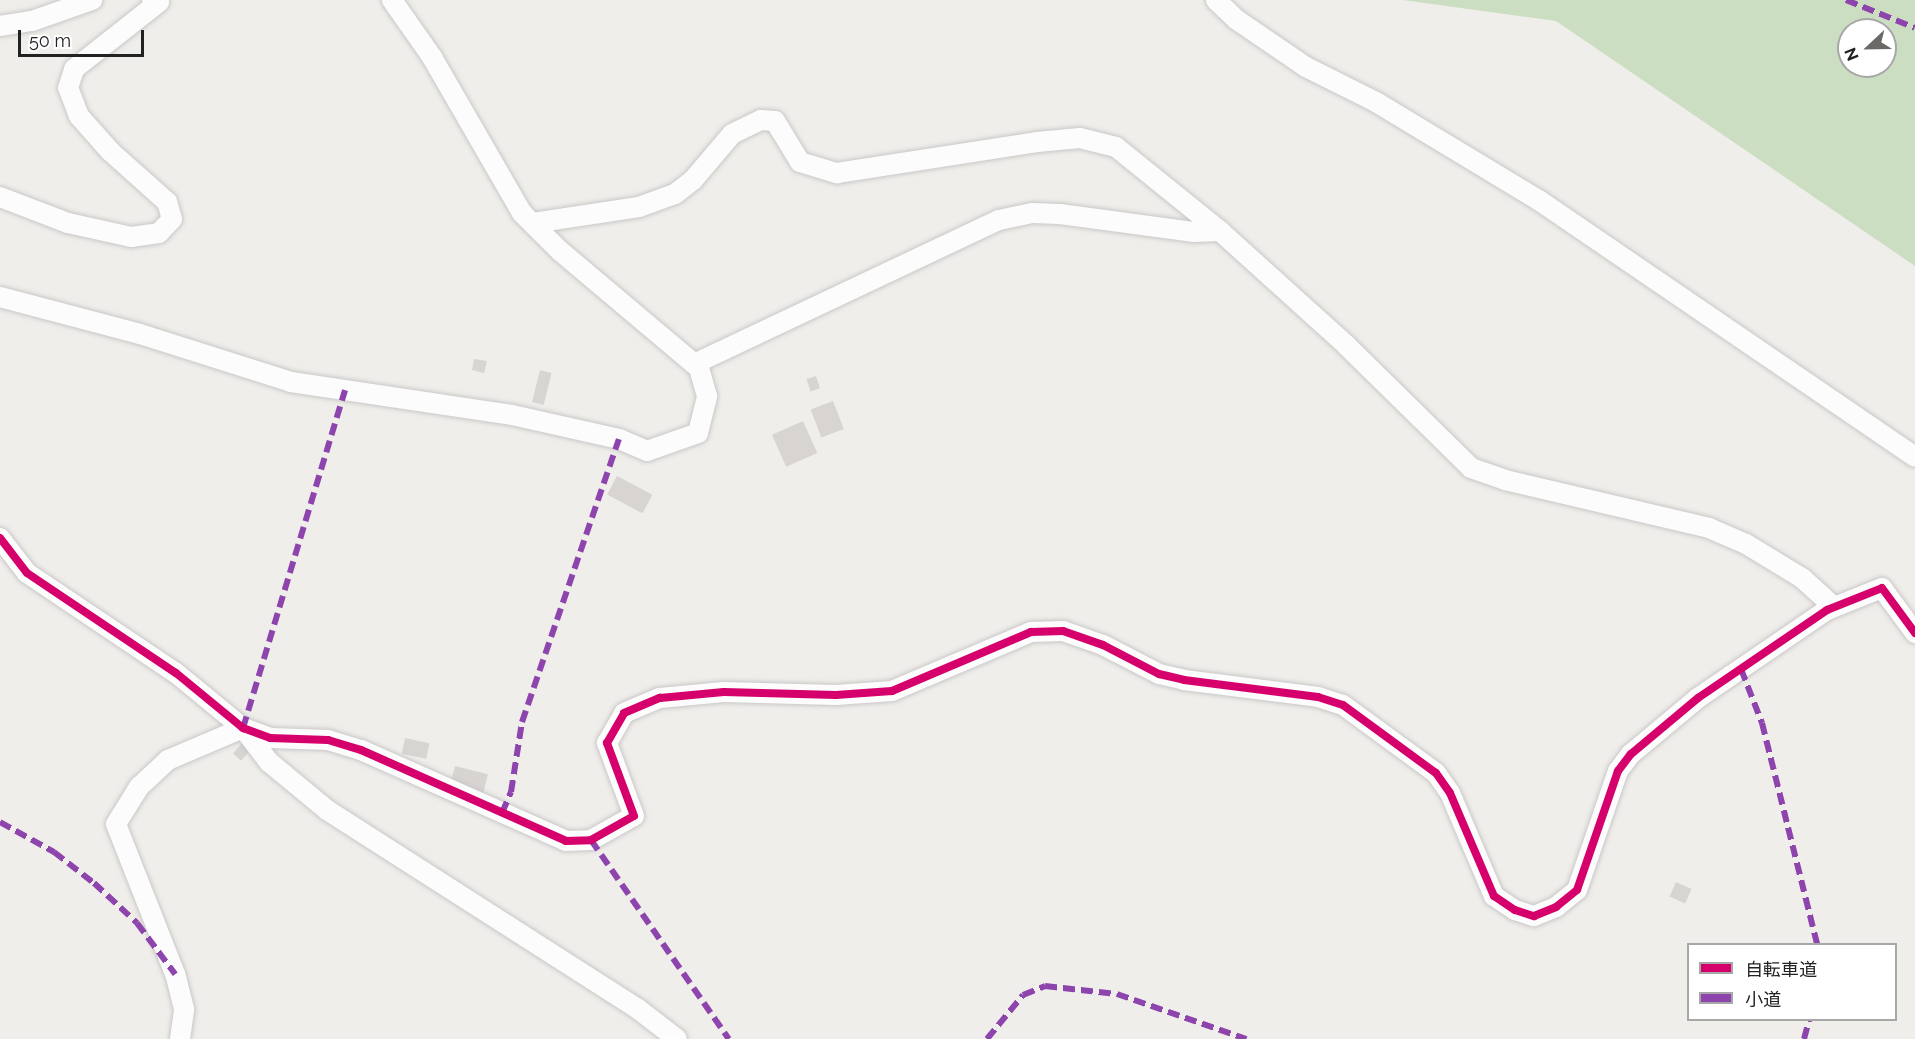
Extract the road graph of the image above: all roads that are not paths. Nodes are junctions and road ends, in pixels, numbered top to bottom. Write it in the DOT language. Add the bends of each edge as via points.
graph roads {
  1 [pos="92,0"];
  2 [pos="152,0"];
  3 [pos="392,0"];
  4 [pos="1216,0"];
  5 [pos="0,26"];
  6 [pos="0,197"];
  7 [pos="533,222"];
  8 [pos="1220,231"];
  9 [pos="0,297"];
  10 [pos="694,364"];
  11 [pos="1915,457"];
  12 [pos="0,538"];
  13 [pos="1834,607"];
  14 [pos="1915,633"];
  15 [pos="243,728"];
  16 [pos="180,1039"];
  17 [pos="677,1039"];
  1 -- 5 [label="street" via="32,21"];
  2 -- 6 [label="street" via="159,2 74,69 68,88 79,116 110,151 166,202 172,219 159,233 131,237 68,223"];
  3 -- 7 [label="street" via="432,57 522,213"];
  4 -- 11 [label="street" via="1237,20 1306,67 1376,102 1540,201"];
  7 -- 8 [label="street" via="639,207 675,194 693,180 732,134 761,120 775,122 800,162 837,173 1080,138 1116,147"];
  7 -- 10 [label="street" via="560,251"];
  8 -- 10 [label="street" via="1193,232 1060,214 1032,213 999,220"];
  8 -- 13 [label="street" via="1346,345 1471,468 1505,480 1709,528 1746,544 1802,578"];
  9 -- 10 [label="street" via="128,330 291,382 512,415 619,439 647,451 698,434 707,396 699,368"];
  12 -- 15 [label="street" via="27,573 176,672"];
  13 -- 14 [label="street" via="1882,588"];
  13 -- 15 [label="street" via="1698,698 1631,754 1618,771 1600,816 1577,890 1556,907 1534,916 1515,910 1494,896 1450,793 1436,773 1343,705 1318,697 1159,674 1103,645 1063,631 1031,632 892,691 836,695 724,692 660,698 624,712 607,743 634,816 591,840 566,841 544,833 361,750 328,740 270,738"];
  15 -- 16 [label="street" via="168,760 139,787 116,824 175,974 184,1009"];
  15 -- 17 [label="street" via="269,762 327,810 638,1009"];
}
